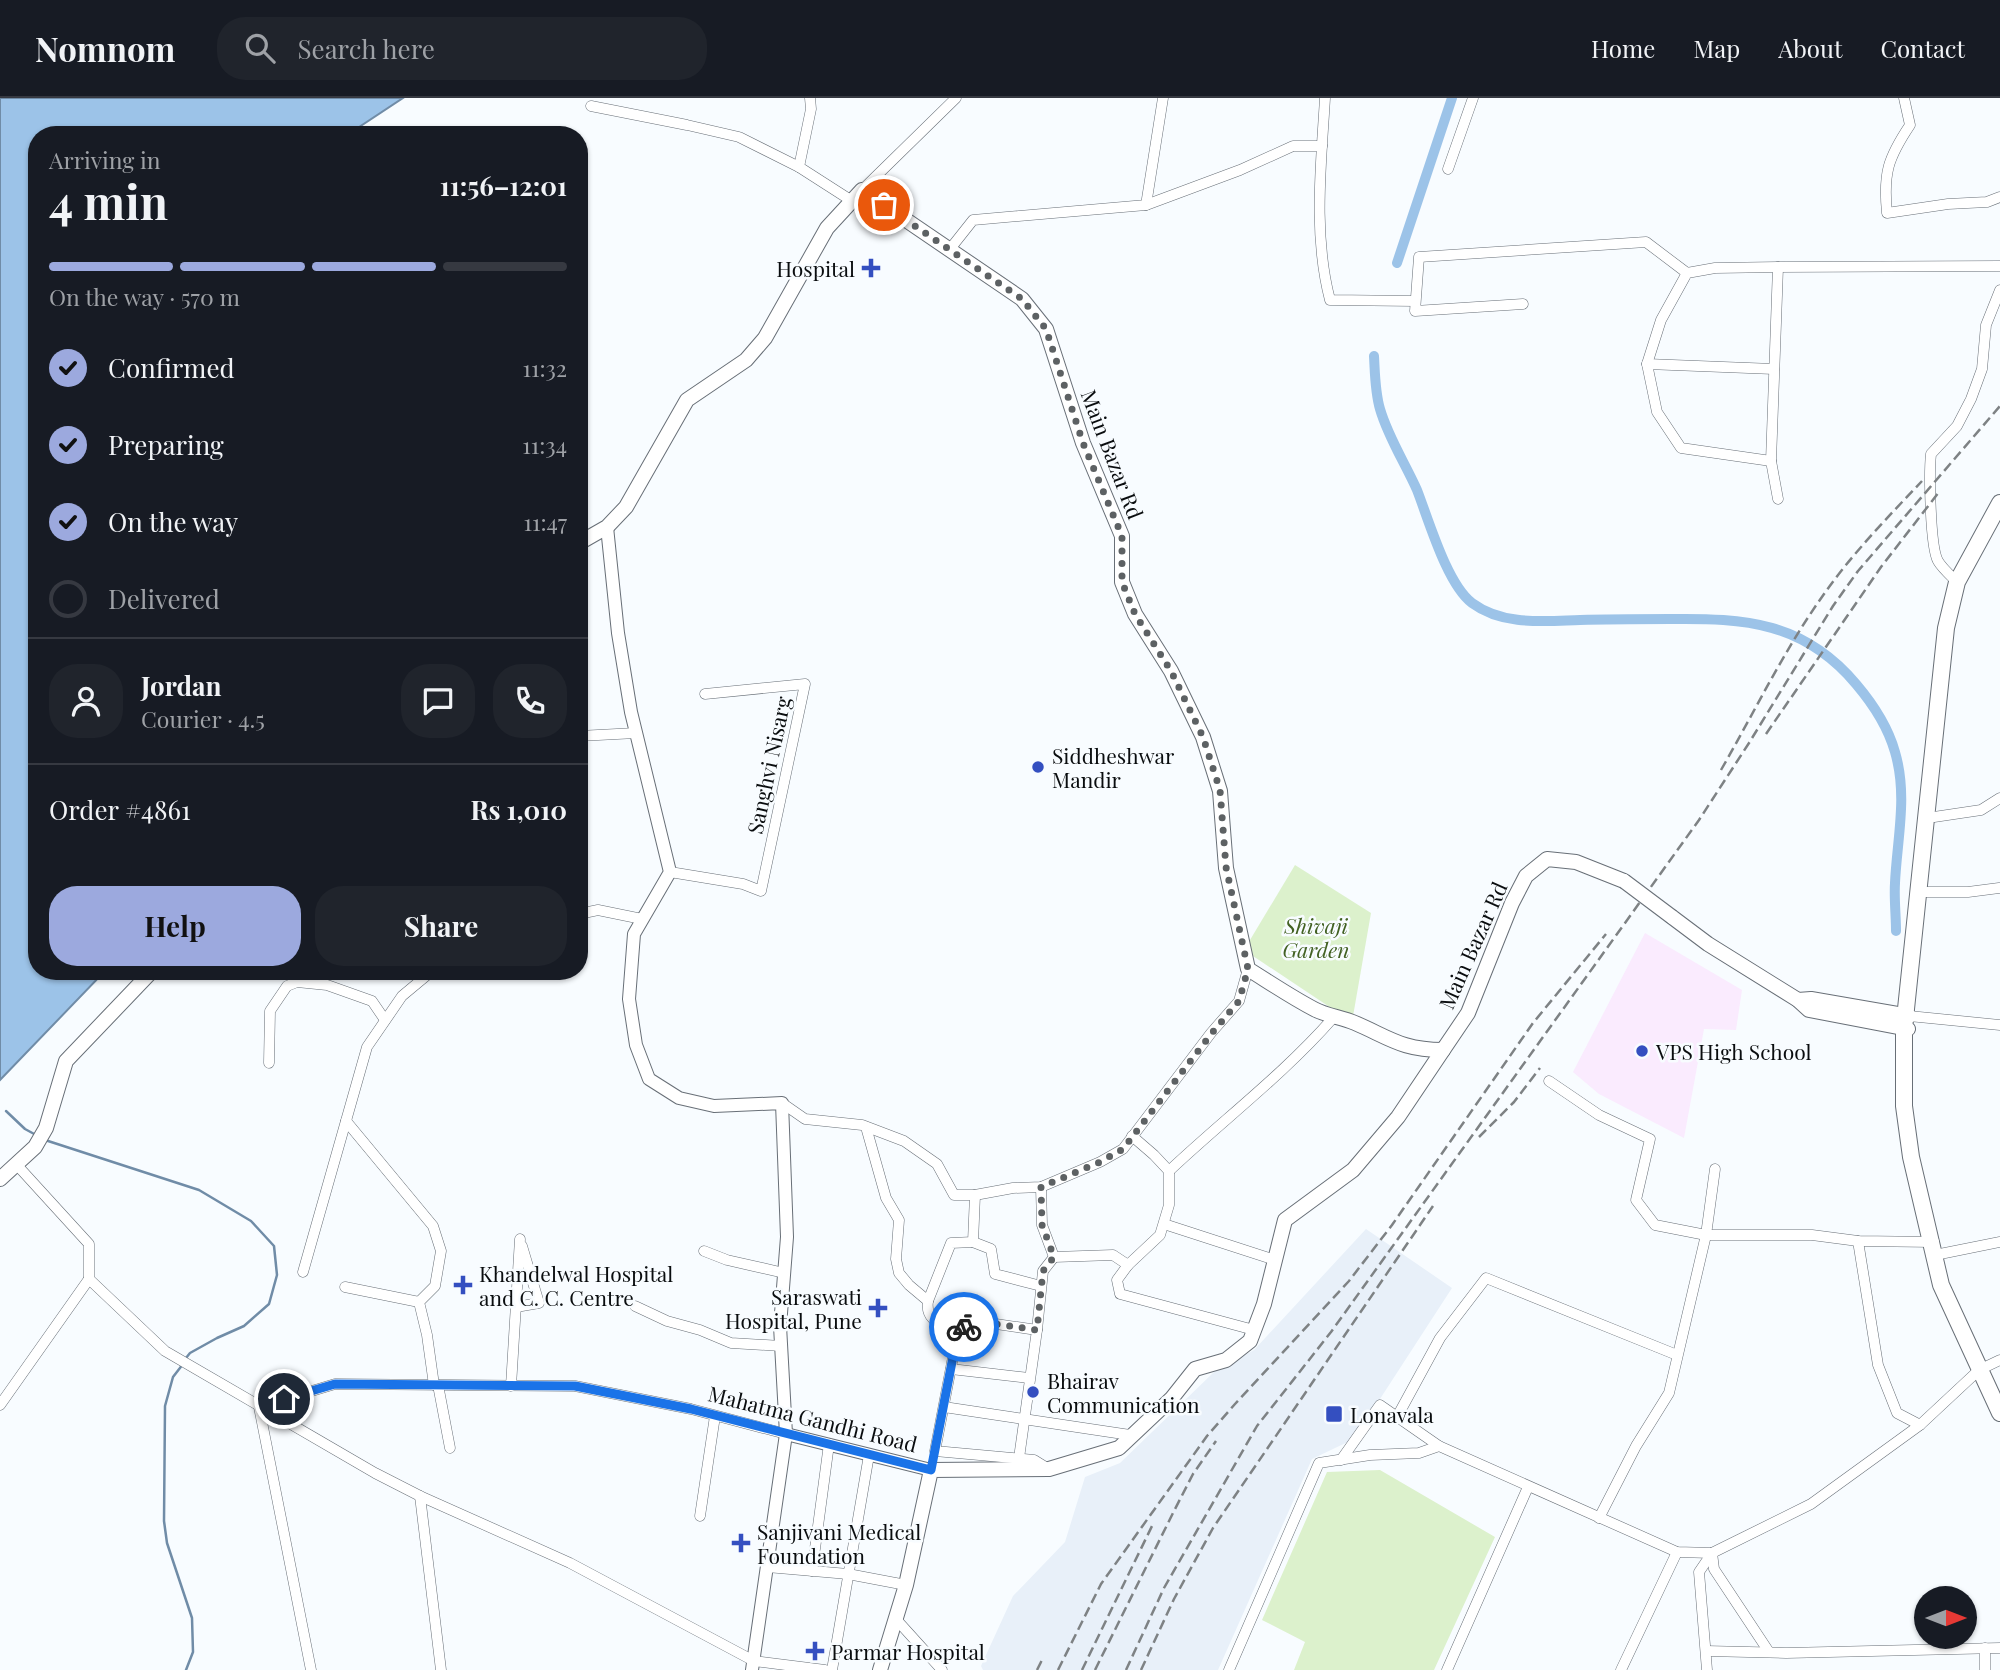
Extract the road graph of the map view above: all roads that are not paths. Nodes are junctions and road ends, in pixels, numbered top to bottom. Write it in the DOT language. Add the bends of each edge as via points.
graph roads {
  1 [pos="810,98"];
  2 [pos="956,98"];
  3 [pos="1163,98"];
  4 [pos="1325,98"];
  5 [pos="1473,98"];
  6 [pos="1904,98"];
  7 [pos="591,106"];
  8 [pos="1322,146"];
  9 [pos="799,167"];
  10 [pos="1448,169"];
  11 [pos="857,196"];
  12 [pos="2000,197"];
  13 [pos="1146,205"];
  14 [pos="950,249"];
  15 [pos="2000,266"];
  16 [pos="1778,267"];
  17 [pos="1687,273"];
  18 [pos="2000,290"];
  19 [pos="1415,300"];
  20 [pos="1523,304"];
  21 [pos="1647,364"];
  22 [pos="1774,369"];
  23 [pos="1771,461"];
  24 [pos="1777,499"];
  25 [pos="2000,503"];
  26 [pos="2000,524"];
  27 [pos="607,527"];
  28 [pos="588,538"];
  29 [pos="1957,582"];
  30 [pos="705,694"];
  31 [pos="636,733"];
  32 [pos="588,736"];
  33 [pos="2000,799"];
  34 [pos="1934,817"];
  35 [pos="670,872"];
  36 [pos="1999,888"];
  37 [pos="1924,892"];
  38 [pos="588,912"];
  39 [pos="642,919"];
  40 [pos="1248,969"];
  41 [pos="143,980"];
  42 [pos="421,980"];
  43 [pos="1333,1018"];
  44 [pos="385,1020"];
  45 [pos="1907,1022"];
  46 [pos="2000,1025"];
  47 [pos="1443,1050"];
  48 [pos="269,1063"];
  49 [pos="1549,1081"];
  50 [pos="782,1103"];
  51 [pos="346,1121"];
  52 [pos="866,1127"];
  53 [pos="1132,1136"];
  54 [pos="16,1164"];
  55 [pos="1715,1169"];
  56 [pos="1169,1171"];
  57 [pos="0,1179"];
  58 [pos="1041,1187"];
  59 [pos="975,1195"];
  60 [pos="1164,1224"];
  61 [pos="1706,1235"];
  62 [pos="1858,1241"];
  63 [pos="973,1242"];
  64 [pos="2000,1242"];
  65 [pos="1936,1246"];
  66 [pos="704,1251"];
  67 [pos="1054,1257"];
  68 [pos="1275,1260"];
  69 [pos="1128,1265"];
  70 [pos="303,1272"];
  71 [pos="785,1273"];
  72 [pos="89,1279"];
  73 [pos="1041,1286"];
  74 [pos="345,1287"];
  75 [pos="928,1300"];
  76 [pos="419,1302"];
  77 [pos="635,1306"];
  78 [pos="516,1307"];
  79 [pos="1037,1330"];
  80 [pos="1254,1330"];
  81 [pos="958,1331"];
  82 [pos="781,1346"];
  83 [pos="1677,1355"];
  84 [pos="2000,1360"];
  85 [pos="951,1369"];
  86 [pos="1981,1369"];
  87 [pos="1029,1378"];
  88 [pos="436,1385"];
  89 [pos="511,1386"];
  90 [pos="2000,1398"];
  91 [pos="0,1405"];
  92 [pos="259,1407"];
  93 [pos="944,1407"];
  94 [pos="2000,1413"];
  95 [pos="715,1416"];
  96 [pos="1397,1417"];
  97 [pos="1023,1418"];
  98 [pos="1920,1425"];
  99 [pos="786,1434"];
  100 [pos="1130,1435"];
  101 [pos="829,1444"];
  102 [pos="1439,1446"];
  103 [pos="450,1448"];
  104 [pos="935,1451"];
  105 [pos="869,1455"];
  106 [pos="1018,1458"];
  107 [pos="1341,1460"];
  108 [pos="1049,1469"];
  109 [pos="931,1470"];
  110 [pos="1528,1487"];
  111 [pos="419,1496"];
  112 [pos="700,1516"];
  113 [pos="1599,1518"];
  114 [pos="1677,1552"];
  115 [pos="1712,1553"];
  116 [pos="767,1567"];
  117 [pos="812,1571"];
  118 [pos="848,1574"];
  119 [pos="906,1585"];
  120 [pos="895,1618"];
  121 [pos="1985,1648"];
  122 [pos="2000,1648"];
  123 [pos="1706,1651"];
  124 [pos="1769,1652"];
  125 [pos="753,1666"];
  126 [pos="311,1670"];
  127 [pos="441,1670"];
  128 [pos="825,1670"];
  129 [pos="832,1670"];
  130 [pos="880,1670"];
  131 [pos="942,1670"];
  132 [pos="1229,1670"];
  133 [pos="1447,1670"];
  134 [pos="1621,1670"];
  135 [pos="1707,1670"];
  136 [pos="1984,1670"];
  1 -- 9 [label="street"];
  2 -- 11 [label="street"];
  3 -- 13 [label="street"];
  4 -- 8 [label="street"];
  5 -- 10 [label="street"];
  6 -- 12 [label="street" via="1910,125 1894,150 1884,186 1887,214"];
  7 -- 9 [label="street" via="739,137"];
  8 -- 13 [label="street" via="1293,146"];
  8 -- 19 [label="street" via="1322,270 1330,300"];
  9 -- 11 [label="street"];
  11 -- 14 [label="main road, Main Bazar Rd"];
  11 -- 27 [label="main road" via="827,228 765,338 747,359 687,400 626,507"];
  13 -- 14 [label="street" via="973,220"];
  14 -- 40 [label="main road, Main Bazar Rd" via="1022,299 1046,329 1083,443 1122,536 1122,582 1135,614 1171,671 1210,758 1220,790 1226,867"];
  15 -- 16 [label="street"];
  16 -- 17 [label="street"];
  16 -- 22 [label="street"];
  17 -- 19 [label="street" via="1646,242 1419,257"];
  17 -- 21 [label="street" via="1661,320"];
  18 -- 29 [label="street" via="1986,325 1982,369 1971,399 1957,426 1931,454 1935,551"];
  19 -- 20 [label="street" via="1415,311"];
  21 -- 22 [label="street"];
  21 -- 23 [label="street" via="1657,412 1681,447"];
  22 -- 23 [label="street"];
  23 -- 24 [label="street"];
  25 -- 29 [label="highway"];
  26 -- 34 [label="highway" via="1965,588 1952,629"];
  27 -- 28 [label="main road"];
  27 -- 31 [label="street" via="618,633"];
  29 -- 45 [label="highway" via="1946,628"];
  30 -- 35 [label="street, Sanghvi Nisarg" via="805,684 761,891"];
  31 -- 32 [label="street"];
  31 -- 35 [label="street"];
  33 -- 34 [label="street" via="1981,810"];
  34 -- 37 [label="highway"];
  35 -- 39 [label="street"];
  36 -- 37 [label="street"];
  37 -- 45 [label="highway"];
  38 -- 39 [label="street"];
  39 -- 50 [label="street" via="634,934 629,999 636,1045 649,1079 679,1098 715,1106"];
  40 -- 43 [label="main road"];
  40 -- 53 [label="street" via="1239,1001"];
  41 -- 54 [label="main road" via="66,1061 46,1128 35,1147"];
  42 -- 44 [label="street"];
  43 -- 47 [label="main road" via="1352,1022 1396,1044"];
  43 -- 56 [label="street" via="1302,1053"];
  44 -- 48 [label="street" via="372,1001 327,985 297,982 287,986 270,1012"];
  44 -- 51 [label="street" via="367,1047"];
  45 -- 46 [label="street"];
  45 -- 47 [label="main road, Main Bazar Rd, bridge" via="1809,1010 1623,881 1576,862 1547,859 1526,876 1468,1013"];
  45 -- 65 [label="highway" via="1904,1106 1911,1157"];
  47 -- 68 [label="main road, Mahatma Gandhi Road" via="1398,1117 1353,1170 1285,1220"];
  49 -- 61 [label="street" via="1600,1115 1650,1139 1636,1200 1655,1225"];
  50 -- 52 [label="street" via="805,1119"];
  50 -- 71 [label="street"];
  51 -- 70 [label="street"];
  51 -- 76 [label="street" via="433,1226 441,1251 435,1286"];
  52 -- 59 [label="street" via="904,1141 937,1164 954,1195"];
  52 -- 75 [label="street" via="886,1198 899,1220 899,1273"];
  53 -- 56 [label="street"];
  53 -- 58 [label="street" via="1123,1149 1100,1162"];
  54 -- 57 [label="main road"];
  54 -- 72 [label="street" via="89,1244"];
  55 -- 61 [label="street"];
  56 -- 60 [label="street"];
  58 -- 59 [label="street"];
  58 -- 67 [label="street" via="1042,1225"];
  59 -- 63 [label="street"];
  60 -- 68 [label="street"];
  60 -- 69 [label="street" via="1160,1235"];
  61 -- 62 [label="street" via="1812,1235"];
  61 -- 83 [label="street"];
  62 -- 65 [label="street"];
  62 -- 98 [label="street" via="1878,1365 1897,1413"];
  63 -- 73 [label="street" via="991,1249 995,1274"];
  63 -- 75 [label="street" via="951,1243"];
  64 -- 65 [label="street"];
  65 -- 86 [label="highway" via="1941,1285"];
  66 -- 71 [label="street"];
  67 -- 69 [label="street" via="1113,1255"];
  67 -- 73 [label="street" via="1043,1271"];
  68 -- 80 [label="main road, Mahatma Gandhi Road"];
  69 -- 80 [label="street" via="1117,1280 1120,1294"];
  71 -- 82 [label="street"];
  72 -- 91 [label="street"];
  72 -- 92 [label="street" via="165,1351"];
  73 -- 79 [label="street"];
  74 -- 76 [label="street"];
  75 -- 81 [label="street" via="926,1309 933,1321"];
  76 -- 88 [label="street"];
  77 -- 82 [label="street" via="731,1343"];
  78 -- 78 [label="street" via="518,1280 520,1239 539,1303"];
  78 -- 89 [label="street"];
  79 -- 81 [label="street" via="976,1321"];
  79 -- 87 [label="street"];
  80 -- 100 [label="main road, Mahatma Gandhi Road" via="1250,1341 1226,1360 1195,1368 1172,1398"];
  81 -- 85 [label="street"];
  82 -- 99 [label="street"];
  83 -- 96 [label="street" via="1486,1278 1440,1338"];
  83 -- 113 [label="street" via="1669,1393"];
  84 -- 86 [label="street"];
  85 -- 87 [label="street"];
  85 -- 93 [label="street"];
  86 -- 90 [label="highway"];
  86 -- 94 [label="highway"];
  86 -- 98 [label="street"];
  87 -- 97 [label="street"];
  88 -- 89 [label="street, Mahatma Gandhi Road"];
  88 -- 92 [label="street, Mahatma Gandhi Road" via="335,1384"];
  88 -- 103 [label="street"];
  89 -- 95 [label="street, Mahatma Gandhi Road" via="575,1386"];
  92 -- 111 [label="street"];
  92 -- 126 [label="street"];
  93 -- 97 [label="street"];
  93 -- 104 [label="street"];
  95 -- 99 [label="street, Mahatma Gandhi Road"];
  95 -- 112 [label="street"];
  96 -- 102 [label="street"];
  96 -- 107 [label="street" via="1380,1405"];
  97 -- 100 [label="street"];
  97 -- 106 [label="street"];
  98 -- 115 [label="street" via="1811,1504"];
  99 -- 101 [label="street, Mahatma Gandhi Road"];
  99 -- 116 [label="street"];
  100 -- 108 [label="main road, Mahatma Gandhi Road" via="1119,1448"];
  101 -- 105 [label="street, Mahatma Gandhi Road"];
  101 -- 117 [label="street"];
  102 -- 107 [label="street" via="1419,1453"];
  102 -- 110 [label="street"];
  104 -- 106 [label="street"];
  104 -- 109 [label="street"];
  105 -- 109 [label="street, Mahatma Gandhi Road"];
  105 -- 118 [label="street"];
  106 -- 108 [label="street"];
  107 -- 132 [label="street" via="1319,1463"];
  108 -- 109 [label="main road, Mahatma Gandhi Road"];
  109 -- 119 [label="main road"];
  110 -- 113 [label="street"];
  110 -- 133 [label="street"];
  111 -- 125 [label="street" via="570,1563"];
  111 -- 127 [label="street"];
  113 -- 114 [label="street"];
  114 -- 115 [label="street"];
  114 -- 134 [label="street"];
  115 -- 123 [label="street" via="1699,1572"];
  115 -- 124 [label="street" via="1714,1569"];
  116 -- 117 [label="street"];
  116 -- 125 [label="street"];
  117 -- 118 [label="street"];
  118 -- 119 [label="street"];
  118 -- 129 [label="street"];
  119 -- 120 [label="main road"];
  120 -- 130 [label="main road"];
  120 -- 131 [label="street"];
  121 -- 122 [label="street"];
  121 -- 124 [label="street"];
  121 -- 136 [label="street"];
  123 -- 124 [label="street"];
  123 -- 135 [label="street"];
  125 -- 128 [label="street"];
}
